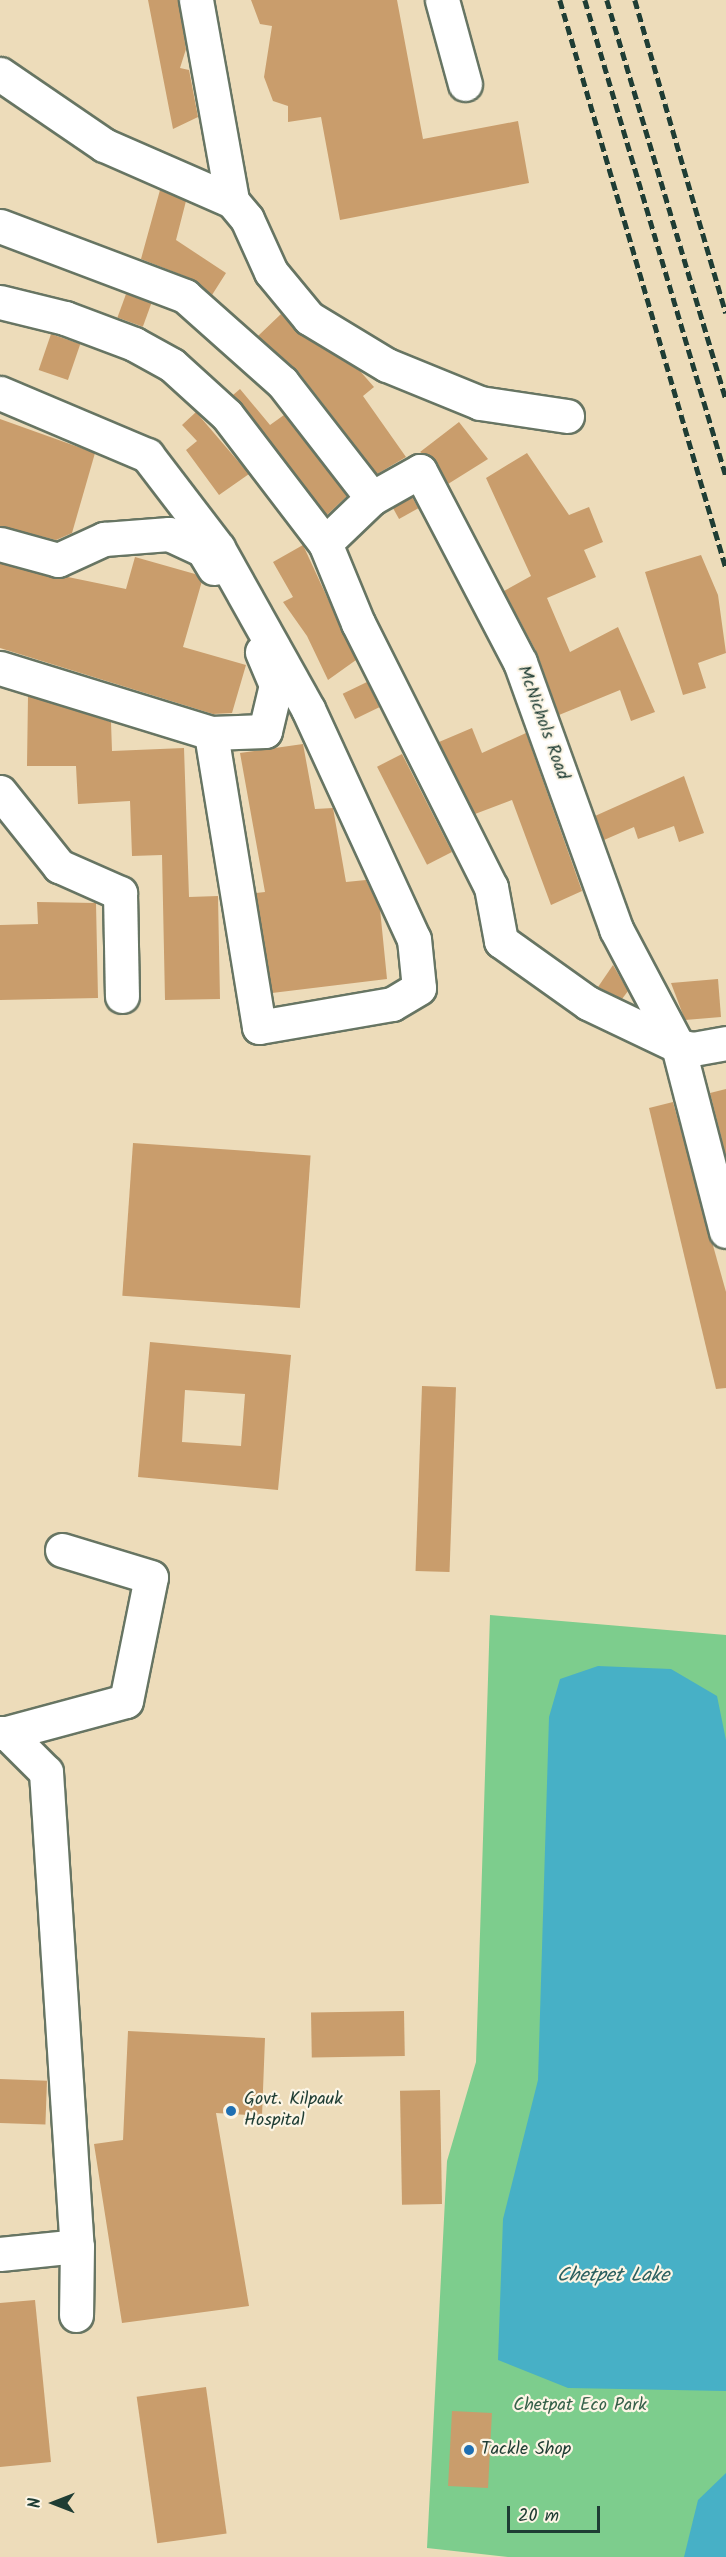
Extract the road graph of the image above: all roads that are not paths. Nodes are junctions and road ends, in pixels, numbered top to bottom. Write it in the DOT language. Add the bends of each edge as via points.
graph roads {
  1 [pos="196,0"];
  2 [pos="442,0"];
  3 [pos="0,74"];
  4 [pos="465,84"];
  5 [pos="232,201"];
  6 [pos="0,226"];
  7 [pos="0,302"];
  8 [pos="0,393"];
  9 [pos="567,416"];
  10 [pos="372,498"];
  11 [pos="325,543"];
  12 [pos="0,544"];
  13 [pos="0,668"];
  14 [pos="211,733"];
  15 [pos="0,792"];
  16 [pos="122,996"];
  17 [pos="726,1043"];
  18 [pos="678,1046"];
  19 [pos="726,1232"];
  20 [pos="62,1550"];
  21 [pos="4,1733"];
  22 [pos="77,2246"];
  23 [pos="0,2254"];
  24 [pos="76,2315"];
  1 -- 5 [label="street"];
  2 -- 4 [label="street"];
  3 -- 5 [label="street" via="104,145"];
  5 -- 9 [label="street" via="247,219 271,273 309,318 387,365 480,403"];
  6 -- 10 [label="street" via="185,296 282,382"];
  7 -- 11 [label="street" via="65,318 172,365 227,415"];
  8 -- 14 [label="street" via="147,455 218,548 308,709 414,939 418,988 392,1004 259,1027"];
  10 -- 11 [label="street, McNichols Road"];
  10 -- 18 [label="street, McNichols Road" via="420,471 520,662 616,929"];
  11 -- 18 [label="street" via="446,804 491,886 501,941 588,1003"];
  12 -- 14 [label="street" via="58,560 104,539 169,534 202,550 255,634 276,685 265,731"];
  13 -- 14 [label="street"];
  15 -- 16 [label="street" via="59,866 120,893"];
  17 -- 18 [label="street" via="693,1049"];
  18 -- 19 [label="street"];
  20 -- 21 [label="street" via="151,1577 126,1701"];
  21 -- 22 [label="street" via="46,1772"];
  22 -- 23 [label="street"];
  22 -- 24 [label="street"];
}
